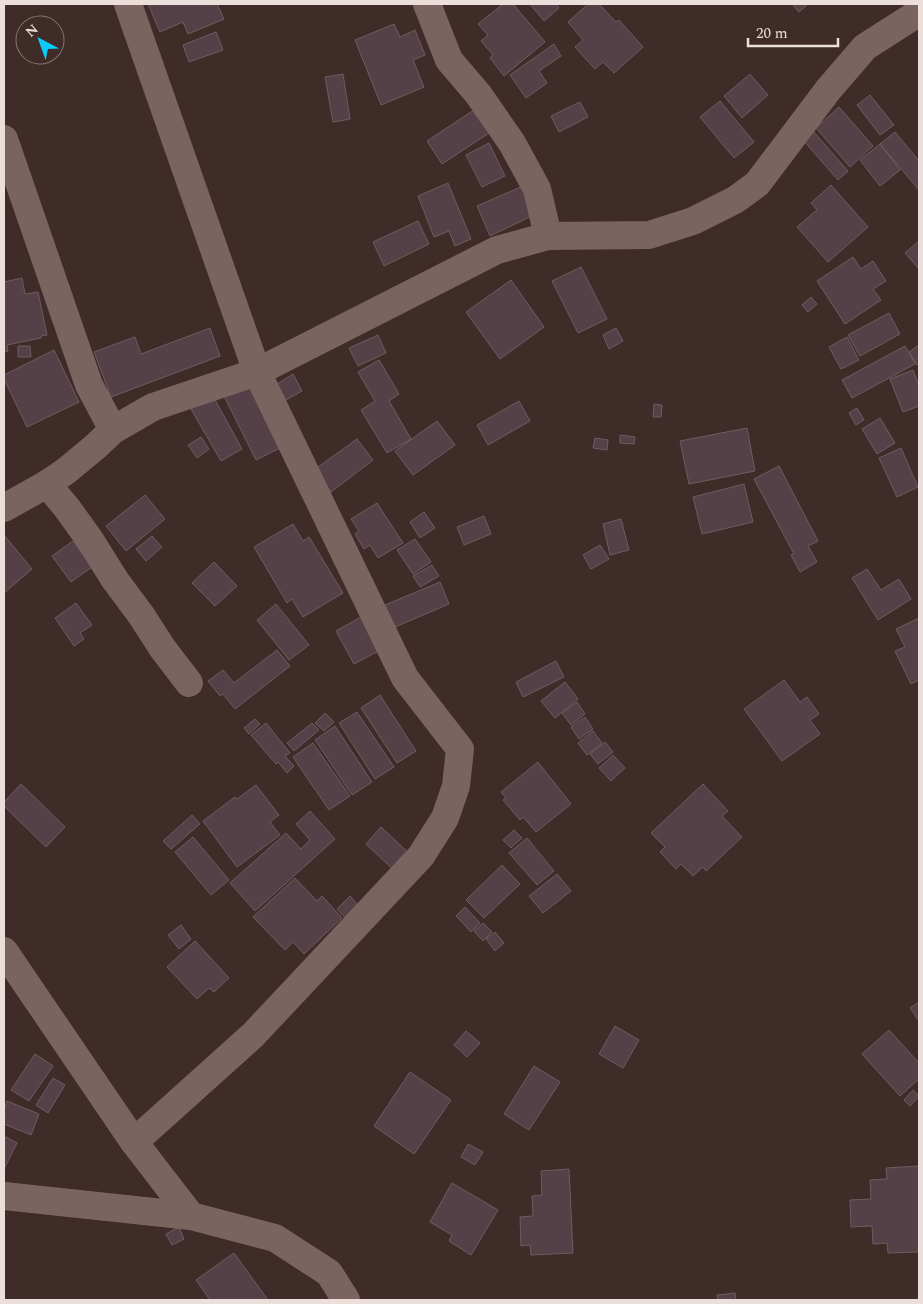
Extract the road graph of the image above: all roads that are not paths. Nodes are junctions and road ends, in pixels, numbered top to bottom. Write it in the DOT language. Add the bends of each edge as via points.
graph roads {
  1 [pos="128,4"];
  2 [pos="427,4"];
  3 [pos="919,11"];
  4 [pos="4,139"];
  5 [pos="548,236"];
  6 [pos="257,372"];
  7 [pos="113,430"];
  8 [pos="47,484"];
  9 [pos="4,508"];
  10 [pos="189,683"];
  11 [pos="4,951"];
  12 [pos="134,1142"];
  13 [pos="4,1196"];
  14 [pos="190,1216"];
  15 [pos="346,1300"];
  1 -- 6 [label="street"];
  2 -- 5 [label="street" via="449,60 512,142 537,189"];
  3 -- 5 [label="street" via="865,47 757,184 735,200 693,221 649,235"];
  4 -- 7 [label="street" via="89,385"];
  5 -- 6 [label="street" via="497,250"];
  6 -- 7 [label="street" via="153,407"];
  6 -- 12 [label="street" via="405,678 460,749 456,786 445,818 421,856 254,1035"];
  7 -- 8 [label="street"];
  8 -- 9 [label="street"];
  8 -- 10 [label="street"];
  11 -- 12 [label="street"];
  12 -- 14 [label="street"];
  13 -- 14 [label="street"];
  14 -- 15 [label="street" via="275,1238 329,1273"];
}
